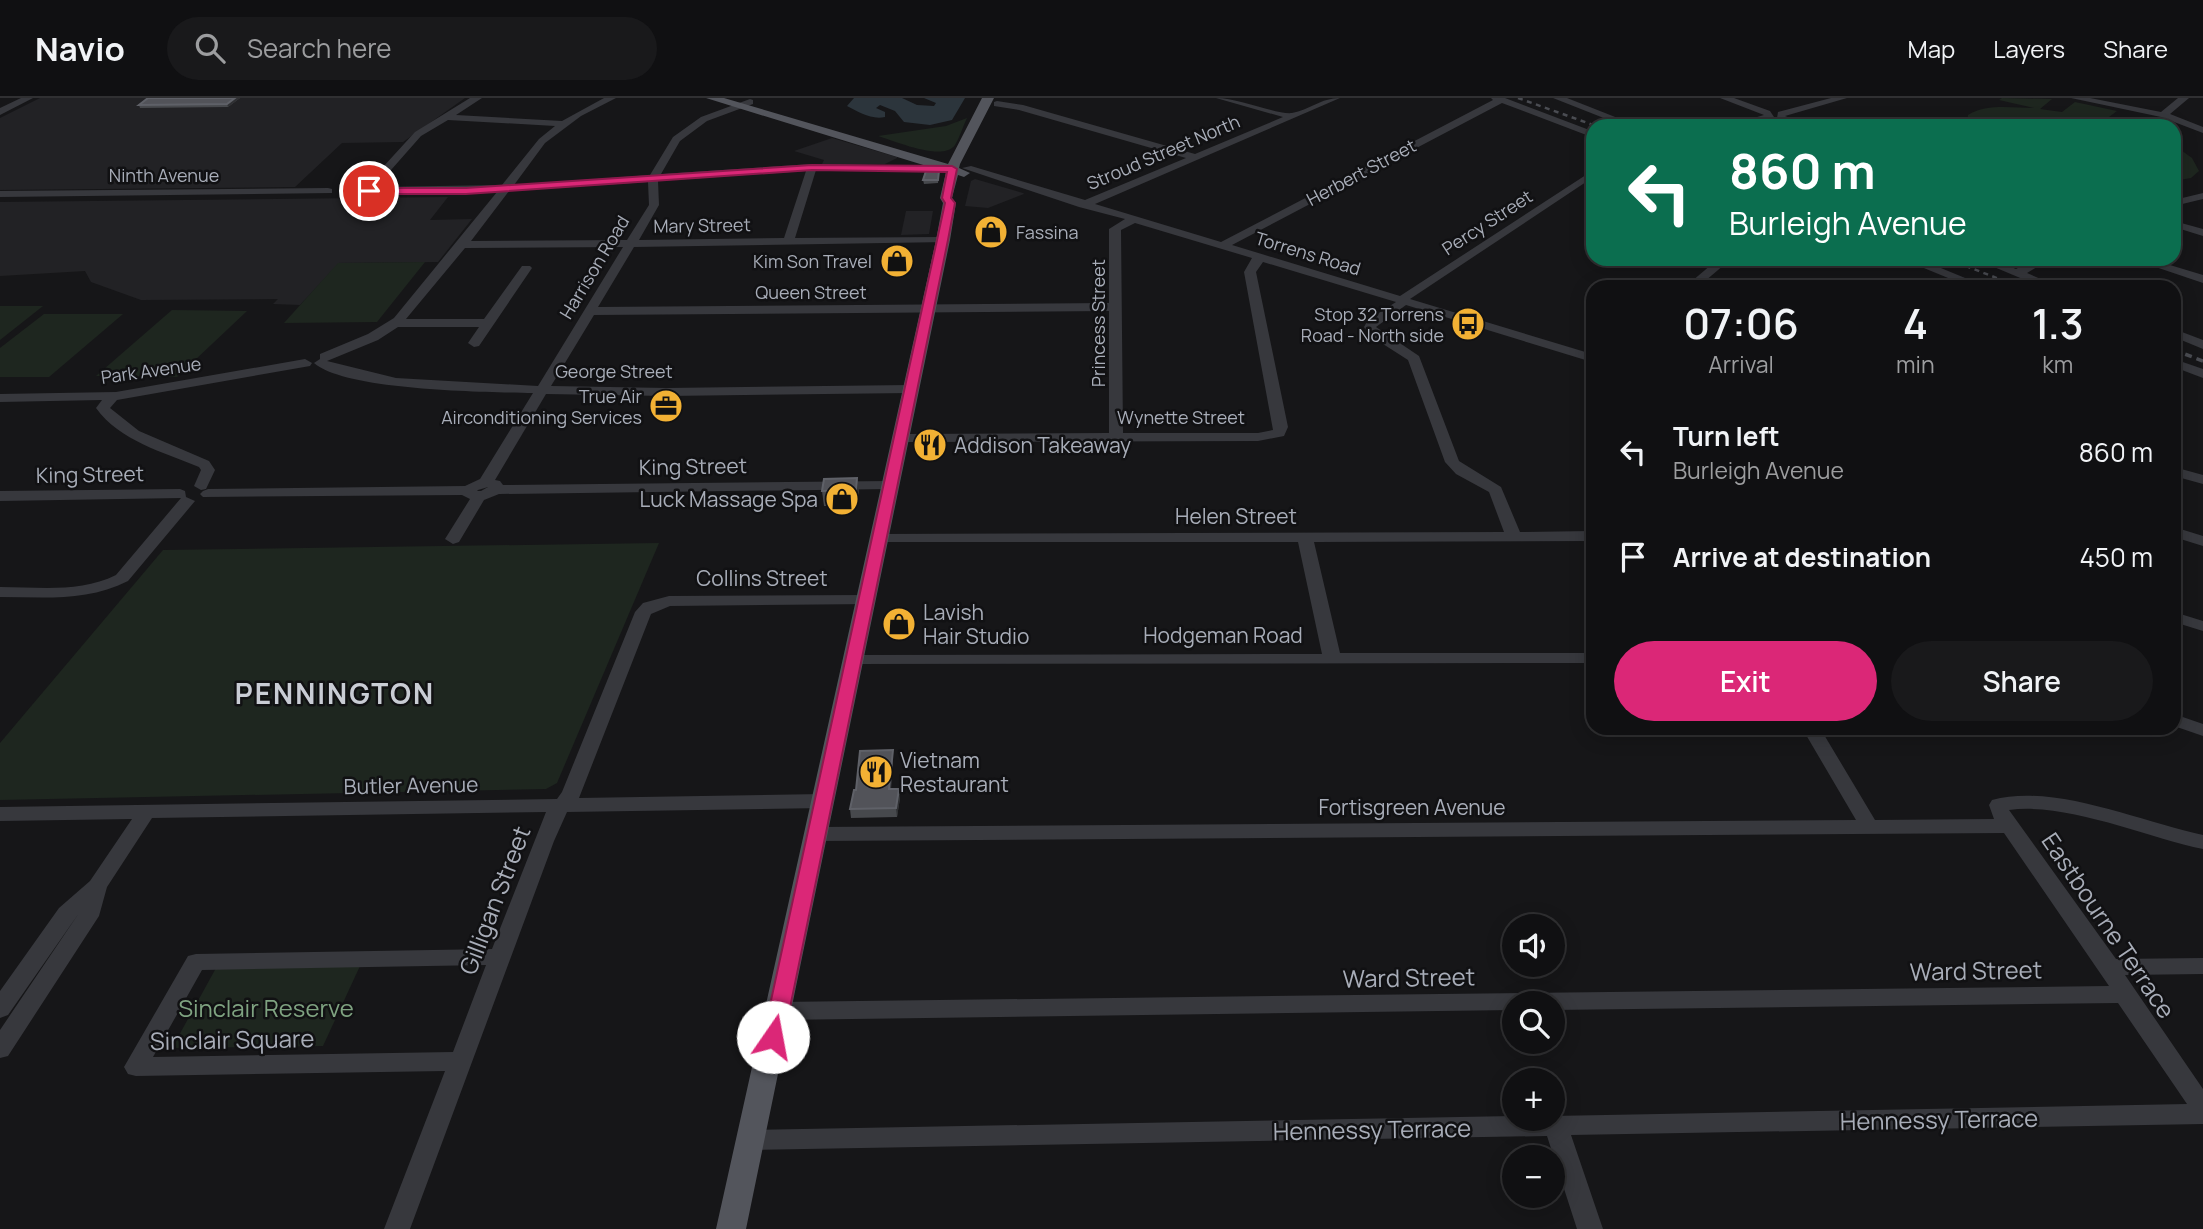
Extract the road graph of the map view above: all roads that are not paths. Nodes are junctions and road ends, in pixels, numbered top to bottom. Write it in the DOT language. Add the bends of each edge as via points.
graph roads {
  1 [pos="28,98"];
  2 [pos="477,98"];
  3 [pos="611,98"];
  4 [pos="712,98"];
  5 [pos="1221,98"];
  6 [pos="1335,98"];
  7 [pos="1558,98"];
  8 [pos="1725,98"];
  9 [pos="1842,98"];
  10 [pos="2076,98"];
  11 [pos="2184,98"];
  12 [pos="1498,99"];
  13 [pos="995,100"];
  14 [pos="741,102"];
  15 [pos="0,112"];
  16 [pos="1768,115"];
  17 [pos="1292,116"];
  18 [pos="1782,116"];
  19 [pos="2162,116"];
  20 [pos="444,117"];
  21 [pos="795,119"];
  22 [pos="1614,119"];
  23 [pos="1755,119"];
  24 [pos="1789,119"];
  25 [pos="2171,119"];
  26 [pos="2181,122"];
  27 [pos="563,124"];
  28 [pos="2203,130"];
  29 [pos="1586,132"];
  30 [pos="909,156"];
  31 [pos="1194,157"];
  32 [pos="959,165"];
  33 [pos="812,167"];
  34 [pos="889,167"];
  35 [pos="1586,178"];
  36 [pos="653,179"];
  37 [pos="507,188"];
  38 [pos="328,191"];
  39 [pos="0,194"];
  40 [pos="2203,196"];
  41 [pos="2181,201"];
  42 [pos="1083,205"];
  43 [pos="1132,220"];
  44 [pos="2181,226"];
  45 [pos="2203,233"];
  46 [pos="943,240"];
  47 [pos="788,242"];
  48 [pos="632,243"];
  49 [pos="462,245"];
  50 [pos="1221,246"];
  51 [pos="1260,258"];
  52 [pos="1717,266"];
  53 [pos="1926,266"];
  54 [pos="1999,266"];
  55 [pos="2030,266"];
  56 [pos="2161,266"];
  57 [pos="526,268"];
  58 [pos="2017,273"];
  59 [pos="2203,279"];
  60 [pos="1700,280"];
  61 [pos="1963,280"];
  62 [pos="2035,280"];
  63 [pos="1402,302"];
  64 [pos="1116,307"];
  65 [pos="928,308"];
  66 [pos="590,311"];
  67 [pos="396,323"];
  68 [pos="487,323"];
  69 [pos="2181,336"];
  70 [pos="474,343"];
  71 [pos="2203,345"];
  72 [pos="1586,356"];
  73 [pos="323,360"];
  74 [pos="2181,366"];
  75 [pos="2203,374"];
  76 [pos="910,389"];
  77 [pos="542,390"];
  78 [pos="112,397"];
  79 [pos="0,398"];
  80 [pos="1116,436"];
  81 [pos="900,438"];
  82 [pos="2181,473"];
  83 [pos="2203,480"];
  84 [pos="890,485"];
  85 [pos="204,490"];
  86 [pos="482,490"];
  87 [pos="0,496"];
  88 [pos="184,497"];
  89 [pos="2181,534"];
  90 [pos="1305,536"];
  91 [pos="1586,536"];
  92 [pos="1514,537"];
  93 [pos="453,539"];
  94 [pos="879,539"];
  95 [pos="2203,541"];
  96 [pos="0,592"];
  97 [pos="866,600"];
  98 [pos="658,603"];
  99 [pos="2181,619"];
  100 [pos="2203,626"];
  101 [pos="1332,657"];
  102 [pos="1586,658"];
  103 [pos="853,660"];
  104 [pos="2181,722"];
  105 [pos="2203,730"];
  106 [pos="1815,735"];
  107 [pos="823,801"];
  108 [pos="561,805"];
  109 [pos="147,811"];
  110 [pos="0,814"];
  111 [pos="1869,826"];
  112 [pos="2008,826"];
  113 [pos="816,834"];
  114 [pos="2203,842"];
  115 [pos="97,886"];
  116 [pos="500,957"];
  117 [pos="2203,966"];
  118 [pos="2110,967"];
  119 [pos="2124,994"];
  120 [pos="0,1009"];
  121 [pos="779,1011"];
  122 [pos="0,1049"];
  123 [pos="460,1061"];
  124 [pos="2203,1108"];
  125 [pos="2203,1114"];
  126 [pos="1565,1126"];
  127 [pos="1502,1127"];
  128 [pos="1558,1131"];
  129 [pos="751,1140"];
  130 [pos="397,1229"];
  131 [pos="731,1229"];
  132 [pos="1590,1229"];
  1 -- 15 [label="street"];
  2 -- 20 [label="street"];
  3 -- 27 [label="street"];
  4 -- 14 [label="main road, Torrens Road"];
  5 -- 17 [label="street"];
  6 -- 17 [label="street, Stroud Street North"];
  7 -- 22 [label="street"];
  8 -- 16 [label="street"];
  9 -- 18 [label="street"];
  10 -- 19 [label="street"];
  11 -- 19 [label="street"];
  12 -- 29 [label="street"];
  12 -- 50 [label="street, Herbert Street"];
  13 -- 31 [label="street"];
  13 -- 32 [label="main road"];
  14 -- 21 [label="main road, Torrens Road"];
  14 -- 36 [label="street, Harrison Road" via="684,132 669,148"];
  16 -- 18 [label="street"];
  16 -- 23 [label="street"];
  17 -- 31 [label="street, Stroud Street North"];
  18 -- 24 [label="street"];
  19 -- 25 [label="street"];
  20 -- 27 [label="street"];
  20 -- 37 [label="street" via="418,134 367,190"];
  21 -- 30 [label="main road, Torrens Road"];
  21 -- 32 [label="main road, Torrens Road"];
  26 -- 28 [label="street"];
  27 -- 37 [label="street" via="542,141"];
  30 -- 32 [label="main road, Torrens Road"];
  30 -- 34 [label="street" via="904,164"];
  31 -- 42 [label="street, Stroud Street North"];
  32 -- 34 [label="street"];
  32 -- 42 [label="street, Torrens Road"];
  32 -- 46 [label="main road" via="956,198 950,203"];
  33 -- 34 [label="street"];
  33 -- 36 [label="street"];
  33 -- 47 [label="street"];
  35 -- 63 [label="street, Percy Street"];
  36 -- 37 [label="street"];
  36 -- 48 [label="street, Harrison Road" via="654,205"];
  37 -- 49 [label="street"];
  38 -- 39 [label="street, Ninth Avenue"];
  40 -- 41 [label="street"];
  42 -- 43 [label="street, Torrens Road"];
  43 -- 50 [label="street, Torrens Road"];
  43 -- 64 [label="street, Princess Street" via="1115,229"];
  44 -- 45 [label="street"];
  46 -- 47 [label="street, Mary Street"];
  46 -- 65 [label="main road"];
  47 -- 48 [label="street, Mary Street"];
  48 -- 49 [label="street, Mary Street"];
  48 -- 66 [label="street, Harrison Road"];
  49 -- 67 [label="street"];
  50 -- 51 [label="street, Torrens Road"];
  51 -- 63 [label="street, Torrens Road"];
  51 -- 80 [label="street, Wynette Street" via="1250,272 1279,433 1258,437"];
  52 -- 60 [label="street"];
  53 -- 61 [label="street"];
  54 -- 58 [label="street"];
  55 -- 58 [label="street"];
  56 -- 59 [label="street"];
  57 -- 68 [label="street"];
  58 -- 62 [label="street"];
  63 -- 72 [label="street, Torrens Road"];
  63 -- 92 [label="street, Percy Street" via="1370,327 1414,359 1452,462 1461,472 1491,484"];
  64 -- 65 [label="street, Queen Street"];
  64 -- 80 [label="street, Princess Street"];
  65 -- 66 [label="street, Queen Street"];
  65 -- 76 [label="main road"];
  66 -- 77 [label="street, Harrison Road"];
  67 -- 68 [label="street"];
  67 -- 73 [label="street"];
  68 -- 70 [label="street"];
  69 -- 71 [label="street"];
  73 -- 77 [label="street, George Street" via="356,375 411,385"];
  73 -- 78 [label="street, Park Avenue"];
  74 -- 75 [label="street"];
  76 -- 77 [label="street, George Street"];
  76 -- 81 [label="main road"];
  77 -- 86 [label="street, Harrison Road"];
  78 -- 79 [label="street, Park Avenue"];
  78 -- 85 [label="street" via="103,408 116,422 154,445 204,464 208,470"];
  80 -- 81 [label="street, Wynette Street"];
  81 -- 84 [label="main road"];
  82 -- 83 [label="street"];
  84 -- 86 [label="street, King Street"];
  84 -- 94 [label="main road"];
  85 -- 86 [label="street, King Street"];
  85 -- 88 [label="street, King Street" via="188,488"];
  86 -- 93 [label="street, Harrison Road"];
  87 -- 88 [label="street, King Street"];
  88 -- 96 [label="street" via="114,583 91,589"];
  89 -- 95 [label="street"];
  90 -- 92 [label="street, Helen Street"];
  90 -- 94 [label="street, Helen Street"];
  90 -- 101 [label="street"];
  91 -- 92 [label="street, Helen Street"];
  94 -- 97 [label="main road"];
  97 -- 98 [label="street, Collins Street"];
  97 -- 103 [label="main road"];
  98 -- 108 [label="street, Gilligan Street" via="643,612 571,795"];
  99 -- 100 [label="street"];
  101 -- 102 [label="street, Hodgeman Road"];
  101 -- 103 [label="street, Hodgeman Road"];
  103 -- 107 [label="main road"];
  104 -- 105 [label="street"];
  106 -- 111 [label="street"];
  107 -- 108 [label="street, Butler Avenue"];
  107 -- 113 [label="main road"];
  108 -- 109 [label="street, Butler Avenue"];
  108 -- 116 [label="street, Gilligan Street"];
  109 -- 110 [label="street, Butler Avenue"];
  109 -- 115 [label="street"];
  111 -- 112 [label="street, Fortisgreen Avenue"];
  111 -- 113 [label="street, Fortisgreen Avenue"];
  112 -- 114 [label="street, Eastbourne Terrace" via="1999,805 2009,802 2057,806"];
  112 -- 118 [label="street, Eastbourne Terrace"];
  113 -- 121 [label="main road"];
  115 -- 120 [label="street" via="66,913"];
  115 -- 122 [label="street" via="92,911"];
  116 -- 123 [label="street, Gilligan Street"];
  116 -- 123 [label="street, Sinclair Square" via="196,962 136,1067"];
  117 -- 118 [label="street"];
  118 -- 119 [label="street, Eastbourne Terrace"];
  119 -- 121 [label="street, Ward Street"];
  119 -- 124 [label="street, Eastbourne Terrace"];
  121 -- 129 [label="main road"];
  123 -- 130 [label="street, Gilligan Street"];
  125 -- 126 [label="street, Hennessy Terrace"];
  127 -- 129 [label="street, Hennessy Terrace"];
  128 -- 132 [label="street"];
  129 -- 131 [label="main road"];
}
